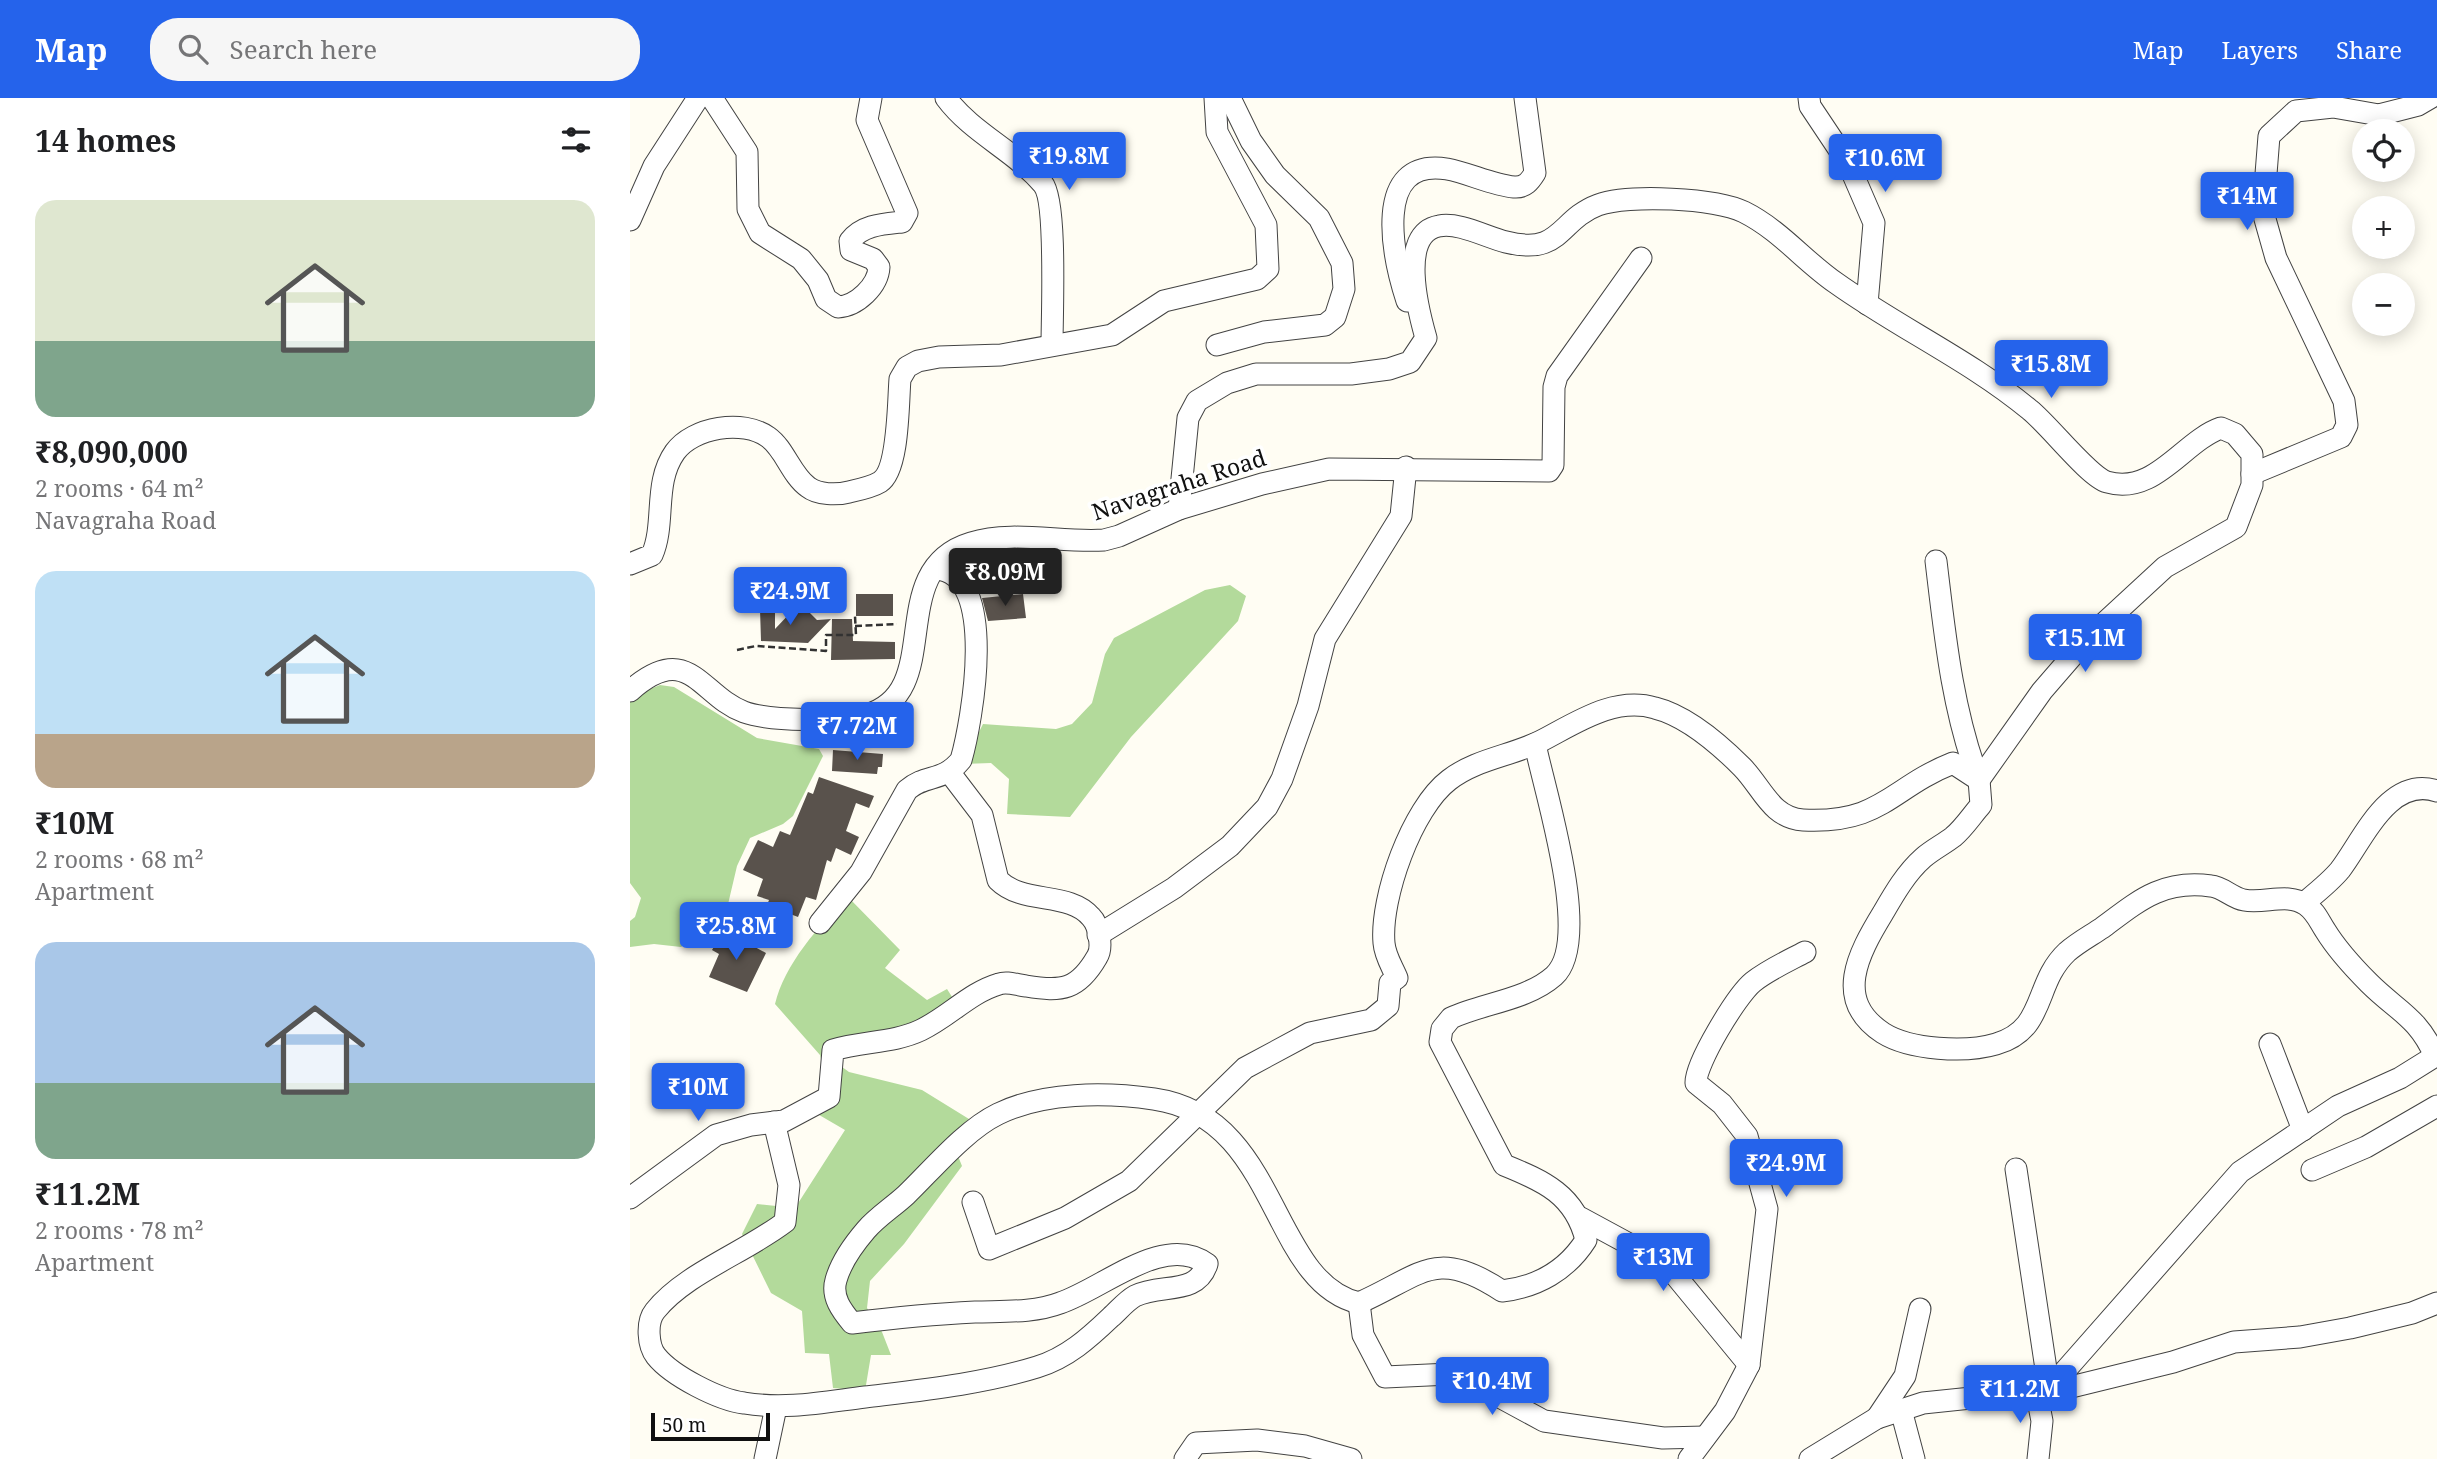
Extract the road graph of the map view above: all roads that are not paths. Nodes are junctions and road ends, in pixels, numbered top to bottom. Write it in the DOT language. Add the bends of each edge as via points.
graph roads {
  1 [pos="698,98"];
  2 [pos="712,98"];
  3 [pos="871,98"];
  4 [pos="946,98"];
  5 [pos="1215,98"];
  6 [pos="1230,98"];
  7 [pos="1525,98"];
  8 [pos="1809,98"];
  9 [pos="2430,98"];
  10 [pos="630,220"];
  11 [pos="1641,258"];
  12 [pos="1867,304"];
  13 [pos="1421,320"];
  14 [pos="1052,345"];
  15 [pos="1217,345"];
  16 [pos="1406,467"];
  17 [pos="2252,474"];
  18 [pos="1180,509"];
  19 [pos="1936,561"];
  20 [pos="630,564"];
  21 [pos="936,569"];
  22 [pos="630,691"];
  23 [pos="1535,744"];
  24 [pos="950,773"];
  25 [pos="1979,780"];
  26 [pos="2437,791"];
  27 [pos="2305,904"];
  28 [pos="820,923"];
  29 [pos="1098,935"];
  30 [pos="1805,952"];
  31 [pos="2270,1044"];
  32 [pos="2436,1055"];
  33 [pos="2437,1106"];
  34 [pos="1197,1112"];
  35 [pos="774,1122"];
  36 [pos="2303,1130"];
  37 [pos="2016,1169"];
  38 [pos="2312,1170"];
  39 [pos="630,1198"];
  40 [pos="973,1202"];
  41 [pos="1581,1218"];
  42 [pos="1359,1303"];
  43 [pos="2437,1303"];
  44 [pos="1920,1309"];
  45 [pos="1749,1365"];
  46 [pos="2043,1389"];
  47 [pos="776,1407"];
  48 [pos="1901,1410"];
  49 [pos="1877,1418"];
  50 [pos="1705,1437"];
  51 [pos="765,1459"];
  52 [pos="1185,1459"];
  53 [pos="1351,1459"];
  54 [pos="1689,1459"];
  55 [pos="1810,1459"];
  56 [pos="1914,1459"];
  57 [pos="2038,1459"];
  1 -- 10 [label="street" via="654,166"];
  2 -- 3 [label="street" via="747,152 748,209 760,233 801,259 826,299 838,307 858,302 879,275 873,259 851,250 850,241 867,228 902,222 907,213 867,120"];
  4 -- 14 [label="street" via="1048,193"];
  5 -- 14 [label="street" via="1217,132 1266,225 1268,269 1257,279 1164,301 1112,335"];
  6 -- 15 [label="street" via="1251,141 1275,174 1319,218 1342,263 1344,289 1335,317 1325,325 1264,332"];
  7 -- 13 [label="street" via="1535,173 1528,184 1516,187 1445,168 1421,170 1402,180 1394,194 1395,238 1406,300"];
  8 -- 12 [label="street" via="1848,163 1874,223"];
  9 -- 17 [label="street" via="2379,115 2333,107 2296,111 2269,136 2263,212 2276,258 2344,401 2347,425 2341,437"];
  11 -- 16 [label="street, Navagraha Road" via="1558,376 1549,471"];
  12 -- 13 [label="street" via="1781,235 1742,211 1689,200 1642,200 1598,205 1545,245 1509,243 1441,225 1425,231 1414,256"];
  12 -- 17 [label="street" via="2032,411 2105,482 2129,484 2158,472 2203,434 2221,428 2235,434 2252,454"];
  13 -- 18 [label="street" via="1426,338 1410,362 1351,374 1256,374 1227,383 1197,401 1188,418"];
  14 -- 20 [label="street" via="1001,355 939,357 907,367 900,379 892,467 881,482 847,493 819,493 807,487 769,438 756,431 709,430 689,438 675,452 663,479 659,540 652,555"];
  16 -- 18 [label="street, Navagraha Road" via="1304,473"];
  16 -- 29 [label="street" via="1401,516 1325,639 1304,719 1267,807 1230,846 1174,888"];
  17 -- 25 [label="street" via="2236,527 2165,567 2087,639 2042,691"];
  18 -- 21 [label="street, Navagraha Road" via="1104,540 971,542 943,559"];
  19 -- 25 [label="street" via="1952,691"];
  21 -- 22 [label="street, Navagraha Road" via="926,580 915,623 911,671 890,702 868,715 762,716 743,712 700,678 681,670 662,672"];
  21 -- 24 [label="street" via="947,570 962,585 976,617 977,655 966,744"];
  23 -- 25 [label="street" via="1607,708 1653,707 1708,737 1745,770 1774,808 1800,820 1851,818 1873,811 1953,763"];
  23 -- 34 [label="street" via="1468,768 1435,793 1419,813 1399,863 1384,929 1386,955 1397,978 1390,983 1388,1006 1371,1020 1310,1033 1279,1049 1245,1068"];
  23 -- 41 [label="street" via="1570,899 1568,954 1556,974 1537,988 1451,1018 1442,1029 1440,1042 1504,1166 1546,1182"];
  24 -- 28 [label="street" via="919,780 907,790 861,872"];
  24 -- 29 [label="street" via="982,815 998,880 1017,892 1081,909 1096,923"];
  25 -- 27 [label="street" via="1981,804 1898,888 1857,961 1858,1007 1872,1025 1893,1039 1915,1047 1952,1047 1993,1045 2019,1037 2048,976 2066,953 2136,900 2157,892 2196,884 2215,886 2244,900 2289,898"];
  26 -- 27 [label="street" via="2426,788 2402,794 2369,824 2339,870"];
  27 -- 32 [label="street" via="2369,983 2417,1024"];
  29 -- 35 [label="street" via="1100,953 1085,978 1071,987 1003,982 970,995 921,1030 833,1050 829,1097 799,1115"];
  30 -- 45 [label="street" via="1753,982 1729,1012 1695,1071 1696,1083 1722,1104 1747,1136 1767,1209"];
  31 -- 36 [label="street"];
  32 -- 36 [label="street" via="2400,1078 2338,1106"];
  33 -- 38 [label="street" via="2365,1147"];
  34 -- 40 [label="street" via="1129,1181 1065,1218 996,1248 986,1245"];
  34 -- 42 [label="street" via="1227,1133 1247,1160 1320,1280 1340,1299"];
  34 -- 47 [label="street" via="1156,1099 1105,1096 1039,1099 996,1115 867,1228 835,1282 838,1307 852,1322 1057,1305 1137,1265 1170,1254 1194,1255 1207,1264 1194,1285 1134,1297 1073,1351 1038,1367 942,1388"];
  35 -- 39 [label="street" via="716,1135"];
  35 -- 47 [label="street" via="789,1185 785,1222 684,1283 653,1313 648,1330 654,1354 672,1372 740,1403"];
  36 -- 46 [label="street" via="2240,1172"];
  37 -- 46 [label="street"];
  41 -- 42 [label="street" via="1586,1240 1576,1257 1530,1287 1502,1291 1475,1273 1450,1267 1425,1269"];
  41 -- 45 [label="street" via="1666,1264"];
  42 -- 50 [label="street" via="1363,1335 1385,1377 1450,1374 1544,1421 1663,1438"];
  43 -- 46 [label="street" via="2350,1328 2234,1342 2067,1388"];
  44 -- 49 [label="street" via="1905,1376"];
  45 -- 50 [label="street" via="1725,1411"];
  46 -- 48 [label="street" via="1923,1403"];
  46 -- 57 [label="street"];
  47 -- 51 [label="street"];
  48 -- 49 [label="street"];
  48 -- 56 [label="street"];
  49 -- 55 [label="street"];
  50 -- 54 [label="street"];
  52 -- 53 [label="street" via="1196,1443 1257,1440 1305,1446"];
}
